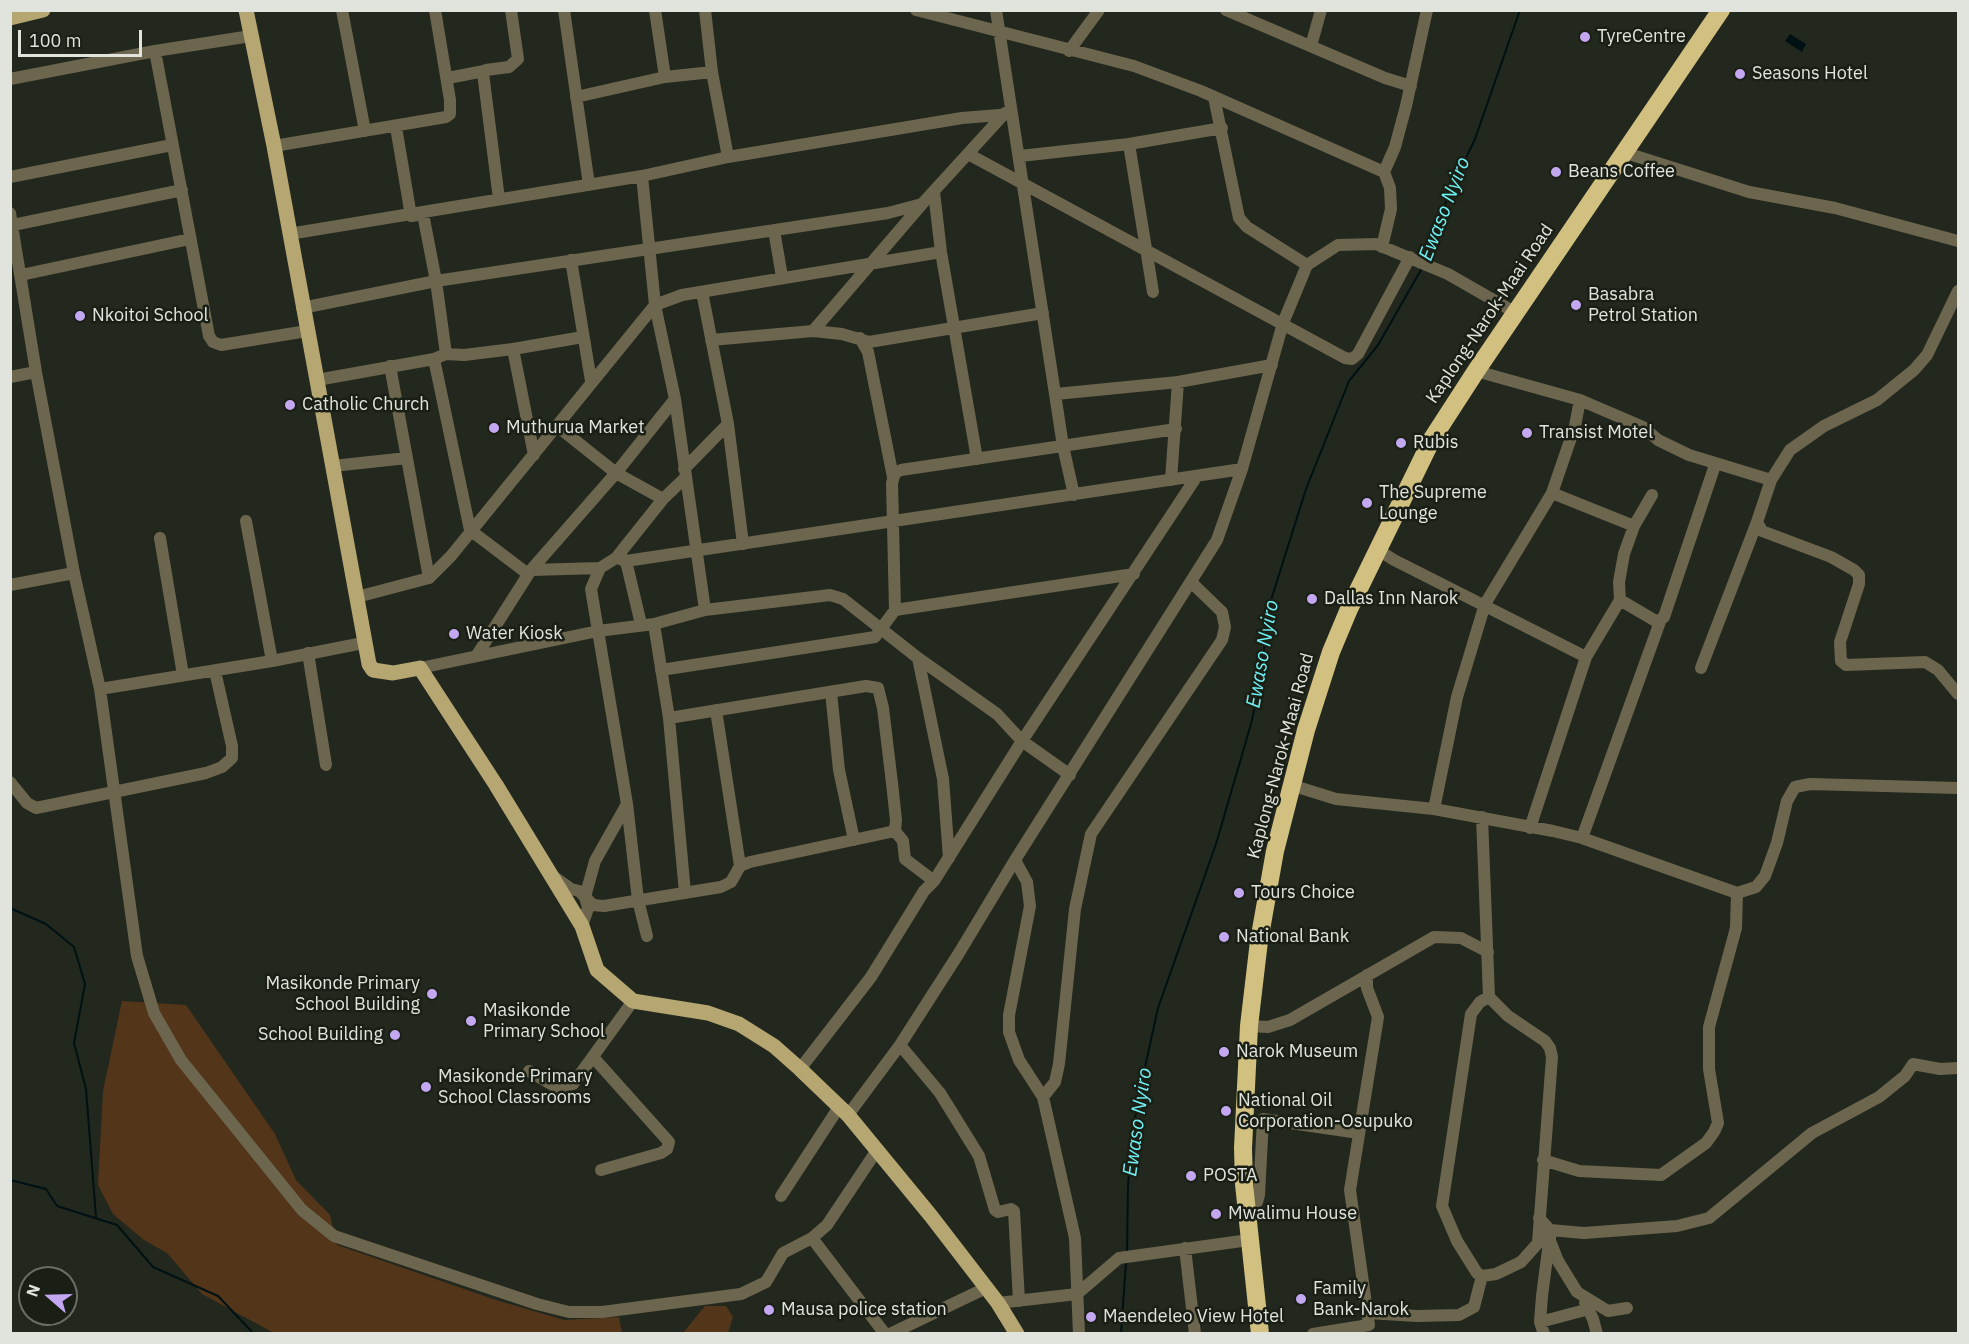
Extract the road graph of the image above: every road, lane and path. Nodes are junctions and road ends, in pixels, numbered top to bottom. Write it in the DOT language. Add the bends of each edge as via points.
graph roads {
  1 [pos="43,10"];
  2 [pos="246,10"];
  3 [pos="342,10"];
  4 [pos="435,10"];
  5 [pos="511,10"];
  6 [pos="564,10"];
  7 [pos="654,10"];
  8 [pos="705,10"];
  9 [pos="916,10"];
  10 [pos="996,10"];
  11 [pos="1099,10"];
  12 [pos="1226,10"];
  13 [pos="1321,10"];
  14 [pos="1426,10"];
  15 [pos="1720,10"];
  16 [pos="10,18"];
  17 [pos="1000,32"];
  18 [pos="250,36"];
  19 [pos="1311,46"];
  20 [pos="155,51"];
  21 [pos="1069,51"];
  22 [pos="484,71"];
  23 [pos="712,72"];
  24 [pos="665,77"];
  25 [pos="448,78"];
  26 [pos="10,79"];
  27 [pos="1411,86"];
  28 [pos="576,97"];
  29 [pos="1214,97"];
  30 [pos="1009,114"];
  31 [pos="396,126"];
  32 [pos="1222,128"];
  33 [pos="365,131"];
  34 [pos="1129,144"];
  35 [pos="172,145"];
  36 [pos="274,146"];
  37 [pos="1623,152"];
  38 [pos="970,155"];
  39 [pos="1020,156"];
  40 [pos="728,157"];
  41 [pos="1384,172"];
  42 [pos="642,176"];
  43 [pos="10,177"];
  44 [pos="589,185"];
  45 [pos="1022,185"];
  46 [pos="182,190"];
  47 [pos="934,192"];
  48 [pos="498,199"];
  49 [pos="922,204"];
  50 [pos="423,214"];
  51 [pos="12,219"];
  52 [pos="774,230"];
  53 [pos="290,234"];
  54 [pos="190,239"];
  55 [pos="1959,241"];
  56 [pos="1382,247"];
  57 [pos="648,250"];
  58 [pos="941,252"];
  59 [pos="1148,252"];
  60 [pos="1410,257"];
  61 [pos="571,260"];
  62 [pos="873,264"];
  63 [pos="1307,265"];
  64 [pos="21,276"];
  65 [pos="782,277"];
  66 [pos="436,280"];
  67 [pos="1959,291"];
  68 [pos="702,292"];
  69 [pos="1153,292"];
  70 [pos="655,305"];
  71 [pos="302,308"];
  72 [pos="1043,313"];
  73 [pos="1516,313"];
  74 [pos="1283,323"];
  75 [pos="957,329"];
  76 [pos="307,331"];
  77 [pos="813,331"];
  78 [pos="583,337"];
  79 [pos="860,338"];
  80 [pos="711,340"];
  81 [pos="513,349"];
  82 [pos="446,354"];
  83 [pos="434,359"];
  84 [pos="1272,365"];
  85 [pos="390,366"];
  86 [pos="1476,371"];
  87 [pos="36,372"];
  88 [pos="10,377"];
  89 [pos="317,380"];
  90 [pos="591,381"];
  91 [pos="1178,382"];
  92 [pos="1056,394"];
  93 [pos="675,399"];
  94 [pos="1580,400"];
  95 [pos="728,424"];
  96 [pos="557,426"];
  97 [pos="1176,429"];
  98 [pos="1064,446"];
  99 [pos="534,455"];
  100 [pos="407,458"];
  101 [pos="977,459"];
  102 [pos="1715,465"];
  103 [pos="333,466"];
  104 [pos="1242,469"];
  105 [pos="616,473"];
  106 [pos="685,473"];
  107 [pos="1197,476"];
  108 [pos="893,477"];
  109 [pos="1172,480"];
  110 [pos="1772,480"];
  111 [pos="1552,493"];
  112 [pos="1074,495"];
  113 [pos="1652,495"];
  114 [pos="663,500"];
  115 [pos="246,521"];
  116 [pos="1757,522"];
  117 [pos="894,523"];
  118 [pos="1634,526"];
  119 [pos="470,531"];
  120 [pos="160,538"];
  121 [pos="744,544"];
  122 [pos="695,550"];
  123 [pos="1378,550"];
  124 [pos="621,559"];
  125 [pos="600,568"];
  126 [pos="529,572"];
  127 [pos="74,573"];
  128 [pos="1134,574"];
  129 [pos="429,578"];
  130 [pos="1192,583"];
  131 [pos="10,585"];
  132 [pos="357,597"];
  133 [pos="1620,600"];
  134 [pos="1485,604"];
  135 [pos="705,610"];
  136 [pos="895,610"];
  137 [pos="1661,619"];
  138 [pos="648,624"];
  139 [pos="883,629"];
  140 [pos="598,632"];
  141 [pos="363,643"];
  142 [pos="308,653"];
  143 [pos="477,655"];
  144 [pos="1586,657"];
  145 [pos="918,658"];
  146 [pos="272,661"];
  147 [pos="420,668"];
  148 [pos="1701,668"];
  149 [pos="661,670"];
  150 [pos="215,671"];
  151 [pos="183,675"];
  152 [pos="100,689"];
  153 [pos="831,692"];
  154 [pos="1959,694"];
  155 [pos="716,710"];
  156 [pos="669,718"];
  157 [pos="1022,741"];
  158 [pos="326,765"];
  159 [pos="1070,775"];
  160 [pos="10,782"];
  161 [pos="1291,785"];
  162 [pos="1959,788"];
  163 [pos="113,790"];
  164 [pos="627,804"];
  165 [pos="1434,809"];
  166 [pos="1482,817"];
  167 [pos="1530,828"];
  168 [pos="895,831"];
  169 [pos="1582,838"];
  170 [pos="854,840"];
  171 [pos="948,858"];
  172 [pos="1014,860"];
  173 [pos="740,866"];
  174 [pos="548,873"];
  175 [pos="934,881"];
  176 [pos="685,893"];
  177 [pos="1737,893"];
  178 [pos="585,897"];
  179 [pos="638,900"];
  180 [pos="582,926"];
  181 [pos="647,936"];
  182 [pos="1488,952"];
  183 [pos="1367,975"];
  184 [pos="1489,997"];
  185 [pos="633,1001"];
  186 [pos="1249,1026"];
  187 [pos="900,1045"];
  188 [pos="592,1057"];
  189 [pos="1958,1068"];
  190 [pos="800,1069"];
  191 [pos="529,1071"];
  192 [pos="1043,1097"];
  193 [pos="843,1111"];
  194 [pos="1359,1133"];
  195 [pos="877,1150"];
  196 [pos="1544,1160"];
  197 [pos="601,1170"];
  198 [pos="781,1196"];
  199 [pos="1245,1208"];
  200 [pos="1539,1218"];
  201 [pos="1550,1235"];
  202 [pos="812,1238"];
  203 [pos="1249,1240"];
  204 [pos="1185,1248"];
  205 [pos="1482,1276"];
  206 [pos="986,1288"];
  207 [pos="1577,1292"];
  208 [pos="1077,1294"];
  209 [pos="1019,1301"];
  210 [pos="998,1303"];
  211 [pos="1627,1308"];
  212 [pos="1589,1309"];
  213 [pos="1369,1324"];
  214 [pos="1542,1328"];
  215 [pos="885,1334"];
  216 [pos="890,1334"];
  217 [pos="1017,1334"];
  218 [pos="1079,1334"];
  219 [pos="1195,1334"];
  220 [pos="1260,1334"];
  221 [pos="1313,1334"];
  222 [pos="1597,1334"];
  1 -- 16 [label="main road"];
  2 -- 18 [label="main road"];
  3 -- 33 [label="street"];
  4 -- 25 [label="street"];
  5 -- 22 [label="street" via="518,59 509,67"];
  6 -- 28 [label="street"];
  7 -- 24 [label="street"];
  8 -- 23 [label="street"];
  9 -- 17 [label="street"];
  10 -- 17 [label="street"];
  11 -- 21 [label="street"];
  12 -- 19 [label="street"];
  13 -- 19 [label="street"];
  14 -- 27 [label="street"];
  15 -- 37 [label="highway, Kaplong-Narok-Maai Road"];
  17 -- 21 [label="street"];
  17 -- 30 [label="street"];
  18 -- 20 [label="street"];
  18 -- 36 [label="main road"];
  19 -- 27 [label="street"];
  20 -- 26 [label="street"];
  20 -- 35 [label="street"];
  21 -- 29 [label="street" via="1134,66"];
  22 -- 25 [label="street"];
  22 -- 48 [label="street"];
  23 -- 24 [label="street"];
  23 -- 40 [label="street"];
  24 -- 28 [label="street"];
  25 -- 31 [label="street" via="450,114"];
  27 -- 41 [label="street" via="1395,147"];
  28 -- 44 [label="street"];
  29 -- 32 [label="street"];
  29 -- 41 [label="street"];
  30 -- 38 [label="street"];
  30 -- 39 [label="street"];
  30 -- 40 [label="street" via="962,118"];
  31 -- 33 [label="street"];
  31 -- 50 [label="street" via="411,216"];
  32 -- 34 [label="street"];
  32 -- 63 [label="street" via="1234,201 1243,224"];
  33 -- 36 [label="street"];
  34 -- 39 [label="street"];
  34 -- 59 [label="street"];
  35 -- 43 [label="street"];
  35 -- 46 [label="street"];
  36 -- 53 [label="main road"];
  37 -- 55 [label="street" via="1749,192 1835,208"];
  37 -- 73 [label="highway, Kaplong-Narok-Maai Road"];
  38 -- 45 [label="street"];
  38 -- 47 [label="street"];
  39 -- 45 [label="street"];
  40 -- 42 [label="street"];
  41 -- 56 [label="street" via="1391,209"];
  42 -- 44 [label="street"];
  42 -- 57 [label="street"];
  44 -- 48 [label="street"];
  45 -- 59 [label="street"];
  45 -- 72 [label="street"];
  46 -- 51 [label="street"];
  46 -- 54 [label="street"];
  47 -- 49 [label="street"];
  47 -- 58 [label="street"];
  48 -- 50 [label="street"];
  49 -- 52 [label="street"];
  49 -- 62 [label="street"];
  50 -- 53 [label="street"];
  50 -- 66 [label="street"];
  51 -- 64 [label="street"];
  52 -- 57 [label="street"];
  52 -- 65 [label="street"];
  53 -- 71 [label="main road"];
  54 -- 64 [label="street"];
  54 -- 76 [label="street" via="213,342 227,345"];
  56 -- 60 [label="street"];
  56 -- 63 [label="street" via="1367,243 1338,245"];
  57 -- 61 [label="street"];
  57 -- 70 [label="street"];
  58 -- 62 [label="street"];
  58 -- 75 [label="street"];
  59 -- 69 [label="street"];
  59 -- 74 [label="street"];
  60 -- 73 [label="street"];
  60 -- 74 [label="street" via="1379,319 1352,359"];
  61 -- 66 [label="street"];
  61 -- 78 [label="street"];
  62 -- 65 [label="street"];
  62 -- 77 [label="street"];
  63 -- 74 [label="street"];
  64 -- 87 [label="street"];
  65 -- 68 [label="street"];
  66 -- 71 [label="street"];
  66 -- 82 [label="street"];
  67 -- 110 [label="street" via="1921,363 1877,400 1824,426 1790,450"];
  68 -- 70 [label="street"];
  68 -- 80 [label="street"];
  70 -- 90 [label="street"];
  70 -- 93 [label="street"];
  71 -- 76 [label="main road"];
  72 -- 75 [label="street"];
  72 -- 92 [label="street"];
  73 -- 86 [label="highway, Kaplong-Narok-Maai Road"];
  74 -- 84 [label="street"];
  75 -- 79 [label="street" via="869,342"];
  75 -- 101 [label="street"];
  76 -- 89 [label="main road"];
  77 -- 79 [label="street"];
  77 -- 80 [label="street"];
  78 -- 81 [label="street"];
  78 -- 90 [label="street"];
  79 -- 108 [label="street" via="868,352"];
  80 -- 95 [label="street"];
  81 -- 82 [label="street"];
  81 -- 99 [label="street"];
  82 -- 83 [label="street"];
  83 -- 85 [label="street"];
  83 -- 119 [label="street"];
  84 -- 91 [label="street"];
  84 -- 104 [label="street"];
  85 -- 89 [label="street"];
  85 -- 100 [label="street"];
  86 -- 94 [label="street"];
  86 -- 123 [label="highway, Kaplong-Narok-Maai Road" via="1412,477"];
  87 -- 88 [label="street"];
  87 -- 127 [label="street"];
  89 -- 103 [label="main road"];
  90 -- 96 [label="street"];
  91 -- 92 [label="street"];
  91 -- 97 [label="street"];
  92 -- 98 [label="street"];
  93 -- 105 [label="street"];
  93 -- 106 [label="street"];
  94 -- 102 [label="street" via="1614,413 1676,449"];
  94 -- 111 [label="street"];
  95 -- 106 [label="street"];
  95 -- 121 [label="street"];
  96 -- 99 [label="street"];
  96 -- 105 [label="street"];
  97 -- 98 [label="street"];
  97 -- 109 [label="street"];
  98 -- 101 [label="street"];
  98 -- 112 [label="street"];
  99 -- 119 [label="street"];
  100 -- 103 [label="street"];
  100 -- 129 [label="street"];
  101 -- 108 [label="street" via="901,470"];
  102 -- 110 [label="street"];
  102 -- 137 [label="street"];
  103 -- 132 [label="main road"];
  104 -- 107 [label="street"];
  104 -- 130 [label="street" via="1217,540"];
  105 -- 114 [label="street"];
  105 -- 126 [label="street"];
  106 -- 114 [label="street"];
  106 -- 122 [label="street"];
  107 -- 109 [label="street"];
  107 -- 128 [label="street"];
  108 -- 117 [label="street"];
  109 -- 112 [label="street"];
  110 -- 116 [label="street"];
  111 -- 118 [label="street"];
  111 -- 134 [label="street"];
  112 -- 117 [label="street"];
  113 -- 118 [label="street"];
  114 -- 124 [label="street"];
  115 -- 146 [label="street"];
  116 -- 148 [label="street"];
  116 -- 154 [label="street" via="1762,531 1831,558 1859,576 1840,642 1841,661 1846,665 1925,662 1938,670"];
  117 -- 121 [label="street"];
  117 -- 136 [label="street"];
  118 -- 133 [label="street" via="1620,570"];
  119 -- 126 [label="street"];
  119 -- 129 [label="street"];
  120 -- 151 [label="street"];
  121 -- 122 [label="street"];
  122 -- 124 [label="street"];
  122 -- 135 [label="street"];
  123 -- 134 [label="street"];
  123 -- 161 [label="highway, Kaplong-Narok-Maai Road" via="1331,652"];
  124 -- 125 [label="street"];
  124 -- 138 [label="street"];
  125 -- 126 [label="street"];
  125 -- 140 [label="street" via="591,589"];
  126 -- 143 [label="street"];
  127 -- 131 [label="street"];
  127 -- 152 [label="street"];
  128 -- 136 [label="street"];
  128 -- 157 [label="street"];
  129 -- 132 [label="street"];
  130 -- 159 [label="street"];
  130 -- 192 [label="street" via="1222,612 1226,627 1219,649 1091,834 1076,909 1059,1064 1055,1082"];
  132 -- 141 [label="main road"];
  133 -- 137 [label="street" via="1642,615"];
  133 -- 144 [label="street"];
  134 -- 144 [label="street"];
  134 -- 165 [label="street" via="1457,697"];
  135 -- 138 [label="street"];
  135 -- 139 [label="street" via="830,595 843,599"];
  136 -- 139 [label="street"];
  137 -- 169 [label="street"];
  138 -- 140 [label="street"];
  138 -- 149 [label="street"];
  139 -- 145 [label="street"];
  139 -- 149 [label="street" via="868,640"];
  140 -- 143 [label="street"];
  140 -- 164 [label="street"];
  141 -- 142 [label="street"];
  141 -- 147 [label="main road" via="373,670 393,673"];
  142 -- 146 [label="street"];
  142 -- 158 [label="street"];
  143 -- 147 [label="street"];
  144 -- 167 [label="street"];
  145 -- 157 [label="street" via="998,714"];
  145 -- 171 [label="street" via="943,779"];
  146 -- 150 [label="street"];
  147 -- 174 [label="main road"];
  149 -- 156 [label="street"];
  150 -- 151 [label="street"];
  150 -- 163 [label="street" via="232,758 206,773"];
  151 -- 152 [label="street"];
  152 -- 163 [label="street"];
  153 -- 155 [label="street"];
  153 -- 168 [label="street" via="872,685 879,690"];
  153 -- 170 [label="street" via="839,770"];
  155 -- 156 [label="street"];
  155 -- 173 [label="street"];
  156 -- 176 [label="street"];
  157 -- 159 [label="street"];
  157 -- 171 [label="street"];
  159 -- 172 [label="street"];
  160 -- 163 [label="street" via="36,808"];
  161 -- 165 [label="street" via="1336,799"];
  161 -- 186 [label="highway, Kaplong-Narok-Maai Road" via="1265,898"];
  162 -- 177 [label="street" via="1798,785 1788,798 1765,876 1756,887"];
  163 -- 202 [label="street" via="137,956 154,1013 181,1060 273,1177 302,1210 334,1236 569,1312 602,1312 741,1294 765,1282 783,1253"];
  164 -- 178 [label="street" via="595,861"];
  164 -- 179 [label="street"];
  165 -- 166 [label="street"];
  166 -- 167 [label="street"];
  166 -- 182 [label="street"];
  167 -- 169 [label="street"];
  168 -- 170 [label="street"];
  168 -- 175 [label="street" via="903,841 905,859"];
  169 -- 177 [label="street"];
  170 -- 173 [label="street"];
  171 -- 175 [label="street"];
  172 -- 187 [label="street"];
  172 -- 192 [label="street" via="1027,882 1030,906 1009,1015 1010,1032 1019,1060"];
  173 -- 176 [label="street" via="731,882 721,887"];
  174 -- 178 [label="street"];
  174 -- 180 [label="main road"];
  175 -- 190 [label="street" via="871,977"];
  176 -- 179 [label="street"];
  177 -- 196 [label="street" via="1736,928 1709,1027 1709,1069 1718,1123 1714,1132 1706,1143 1661,1174 1579,1171"];
  178 -- 179 [label="street" via="598,906"];
  178 -- 180 [label="street" via="588,908"];
  179 -- 181 [label="street"];
  180 -- 185 [label="main road" via="597,970"];
  182 -- 183 [label="street" via="1461,938 1434,937"];
  182 -- 184 [label="street"];
  183 -- 186 [label="street" via="1279,1025"];
  183 -- 194 [label="street" via="1367,988 1378,1017"];
  184 -- 196 [label="street" via="1550,1048"];
  184 -- 205 [label="street" via="1471,1014 1442,1206 1457,1241"];
  185 -- 188 [label="street"];
  185 -- 190 [label="main road" via="708,1013 739,1023"];
  186 -- 199 [label="highway, Kaplong-Narok-Maai Road" via="1243,1148"];
  187 -- 193 [label="street"];
  187 -- 209 [label="street" via="940,1093 979,1156 995,1210 1014,1211"];
  188 -- 191 [label="street" via="573,1084 565,1088 553,1086"];
  188 -- 197 [label="street" via="669,1142 667,1149 654,1156"];
  189 -- 201 [label="street" via="1913,1064 1905,1077 1879,1097 1804,1140 1709,1218 1677,1226"];
  190 -- 193 [label="main road"];
  192 -- 208 [label="street" via="1075,1238"];
  193 -- 195 [label="main road"];
  193 -- 198 [label="street"];
  194 -- 199 [label="street" via="1263,1119 1259,1195 1257,1202"];
  194 -- 213 [label="street" via="1350,1197"];
  195 -- 202 [label="street" via="826,1225"];
  195 -- 206 [label="main road"];
  196 -- 200 [label="street"];
  199 -- 203 [label="highway, Kaplong-Narok-Maai Road"];
  200 -- 201 [label="street"];
  200 -- 205 [label="street" via="1538,1243 1528,1257 1511,1268"];
  201 -- 207 [label="street" via="1557,1261"];
  201 -- 214 [label="street"];
  202 -- 215 [label="street"];
  203 -- 204 [label="street"];
  203 -- 220 [label="highway, Kaplong-Narok-Maai Road"];
  204 -- 208 [label="street" via="1119,1258"];
  204 -- 219 [label="street"];
  205 -- 213 [label="street" via="1474,1307 1459,1315 1417,1316"];
  206 -- 210 [label="main road"];
  206 -- 216 [label="street"];
  207 -- 211 [label="street" via="1608,1311"];
  207 -- 212 [label="street"];
  208 -- 209 [label="street"];
  208 -- 218 [label="street"];
  209 -- 210 [label="street"];
  210 -- 217 [label="main road"];
  212 -- 214 [label="street"];
  212 -- 222 [label="street"];
  213 -- 221 [label="street"];
}
